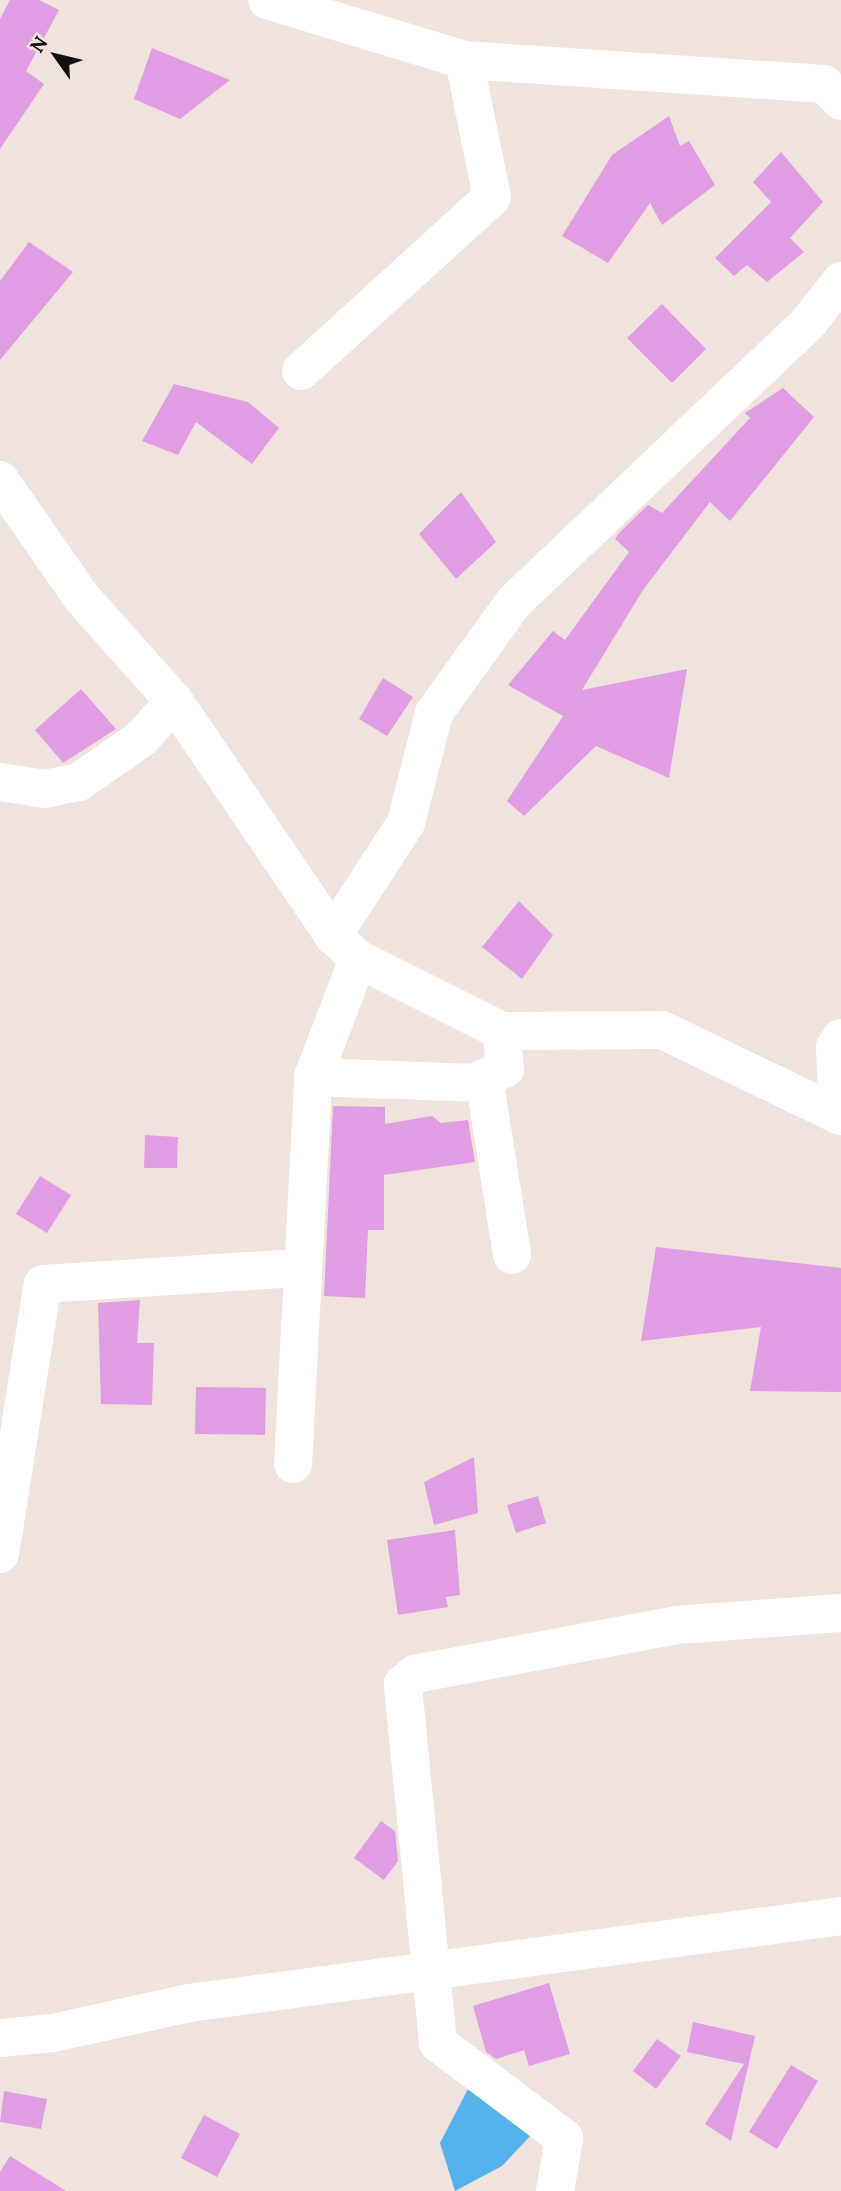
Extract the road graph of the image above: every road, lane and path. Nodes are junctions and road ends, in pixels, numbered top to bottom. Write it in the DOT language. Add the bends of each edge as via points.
graph roads {
  1 [pos="267,0"];
  2 [pos="346,8"];
  3 [pos="464,60"];
  4 [pos="840,96"];
  5 [pos="841,281"];
  6 [pos="301,371"];
  7 [pos="0,480"];
  8 [pos="174,701"];
  9 [pos="0,782"];
  10 [pos="345,947"];
  11 [pos="502,1031"];
  12 [pos="841,1038"];
  13 [pos="313,1077"];
  14 [pos="484,1078"];
  15 [pos="839,1115"];
  16 [pos="512,1255"];
  17 [pos="300,1268"];
  18 [pos="293,1464"];
  19 [pos="0,1554"];
  20 [pos="841,1613"];
  21 [pos="841,1916"];
  22 [pos="434,1969"];
  23 [pos="0,2038"];
  24 [pos="555,2191"];
  1 -- 2 [label="street"];
  2 -- 3 [label="street"];
  3 -- 4 [label="street" via="824,84"];
  3 -- 6 [label="street" via="492,197"];
  5 -- 10 [label="street" via="808,323 514,602 434,713 406,823"];
  7 -- 8 [label="street" via="82,598"];
  8 -- 9 [label="street" via="142,738 79,782 45,789"];
  8 -- 10 [label="street"];
  10 -- 11 [label="street"];
  10 -- 13 [label="street"];
  11 -- 14 [label="street" via="505,1069"];
  11 -- 15 [label="street" via="662,1030"];
  12 -- 15 [label="street" via="835,1047"];
  13 -- 14 [label="street" via="413,1083"];
  13 -- 17 [label="street"];
  14 -- 16 [label="street"];
  17 -- 18 [label="street"];
  17 -- 19 [label="street" via="43,1284"];
  20 -- 22 [label="street" via="677,1625 409,1678 403,1696 416,1866"];
  21 -- 22 [label="street"];
  22 -- 23 [label="street"];
  22 -- 24 [label="street" via="438,2043 564,2138"];
}
